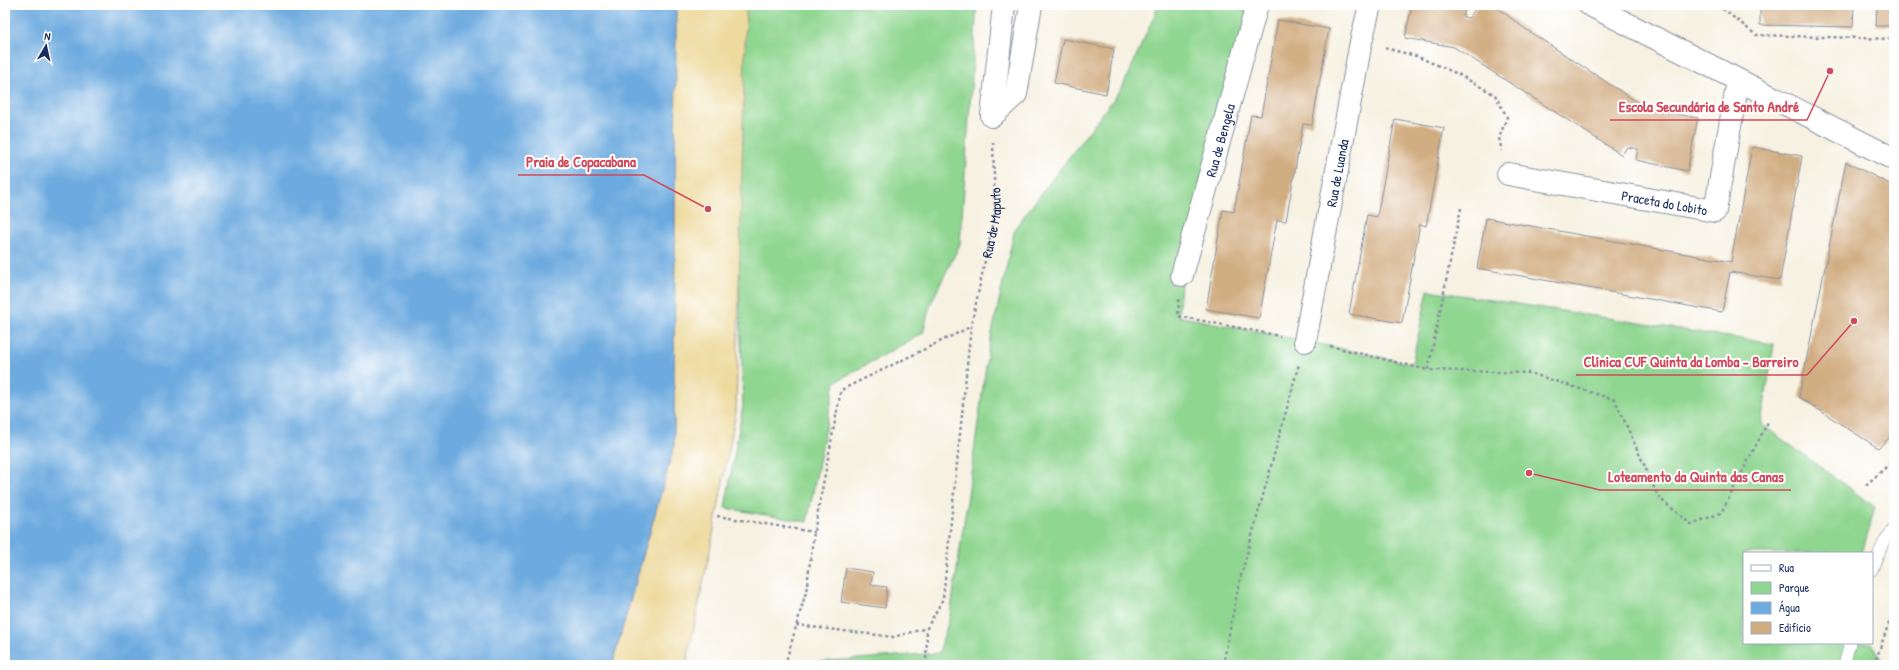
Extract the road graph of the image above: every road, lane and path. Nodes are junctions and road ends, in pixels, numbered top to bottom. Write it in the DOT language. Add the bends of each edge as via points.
graph roads {
  1 [pos="1004,5"];
  2 [pos="1031,5"];
  3 [pos="1257,5"];
  4 [pos="1370,5"];
  5 [pos="1590,5"];
  6 [pos="1718,5"];
  7 [pos="1894,39"];
  8 [pos="1361,42"];
  9 [pos="1738,81"];
  10 [pos="992,116"];
  11 [pos="1894,159"];
  12 [pos="1508,174"];
  13 [pos="1461,208"];
  14 [pos="1182,275"];
  15 [pos="1178,316"];
  16 [pos="970,327"];
  17 [pos="1305,340"];
  18 [pos="1428,370"];
  19 [pos="1769,420"];
  20 [pos="1894,460"];
  21 [pos="1866,485"];
  22 [pos="717,516"];
  23 [pos="1894,528"];
  24 [pos="814,532"];
  25 [pos="1873,568"];
  26 [pos="1894,609"];
  27 [pos="796,625"];
  28 [pos="927,628"];
  29 [pos="1850,644"];
  30 [pos="785,665"];
  31 [pos="926,665"];
  32 [pos="1223,665"];
  33 [pos="1844,665"];
  34 [pos="1874,665"];
  1 -- 10 [label="street"];
  2 -- 10 [label="street" via="1016,94"];
  3 -- 14 [label="street, Rua de Bengela"];
  4 -- 8 [label="street, Rua de Luanda"];
  5 -- 9 [label="street"];
  6 -- 7 [label="path" via="1756,36"];
  8 -- 12 [label="path" via="1416,56 1458,74 1495,95 1507,117 1499,138"];
  8 -- 17 [label="street, Rua de Luanda"];
  9 -- 11 [label="street"];
  9 -- 12 [label="street, Praceta do Lobito" via="1715,211"];
  10 -- 16 [label="path, Rua de Maputo" via="995,213"];
  13 -- 18 [label="path"];
  15 -- 17 [label="path"];
  16 -- 24 [label="path" via="841,390"];
  16 -- 28 [label="path, Rua de Maputo" via="943,600"];
  17 -- 18 [label="path"];
  17 -- 32 [label="path" via="1239,583"];
  18 -- 19 [label="path" via="1530,373 1615,400 1659,498 1691,524 1721,513"];
  20 -- 21 [label="path"];
  22 -- 24 [label="path"];
  23 -- 25 [label="lane" via="1884,541"];
  24 -- 27 [label="path" via="806,592"];
  26 -- 34 [label="path"];
  27 -- 28 [label="path" via="893,637"];
  27 -- 30 [label="path"];
  28 -- 31 [label="path"];
  29 -- 33 [label="lane"];
}
